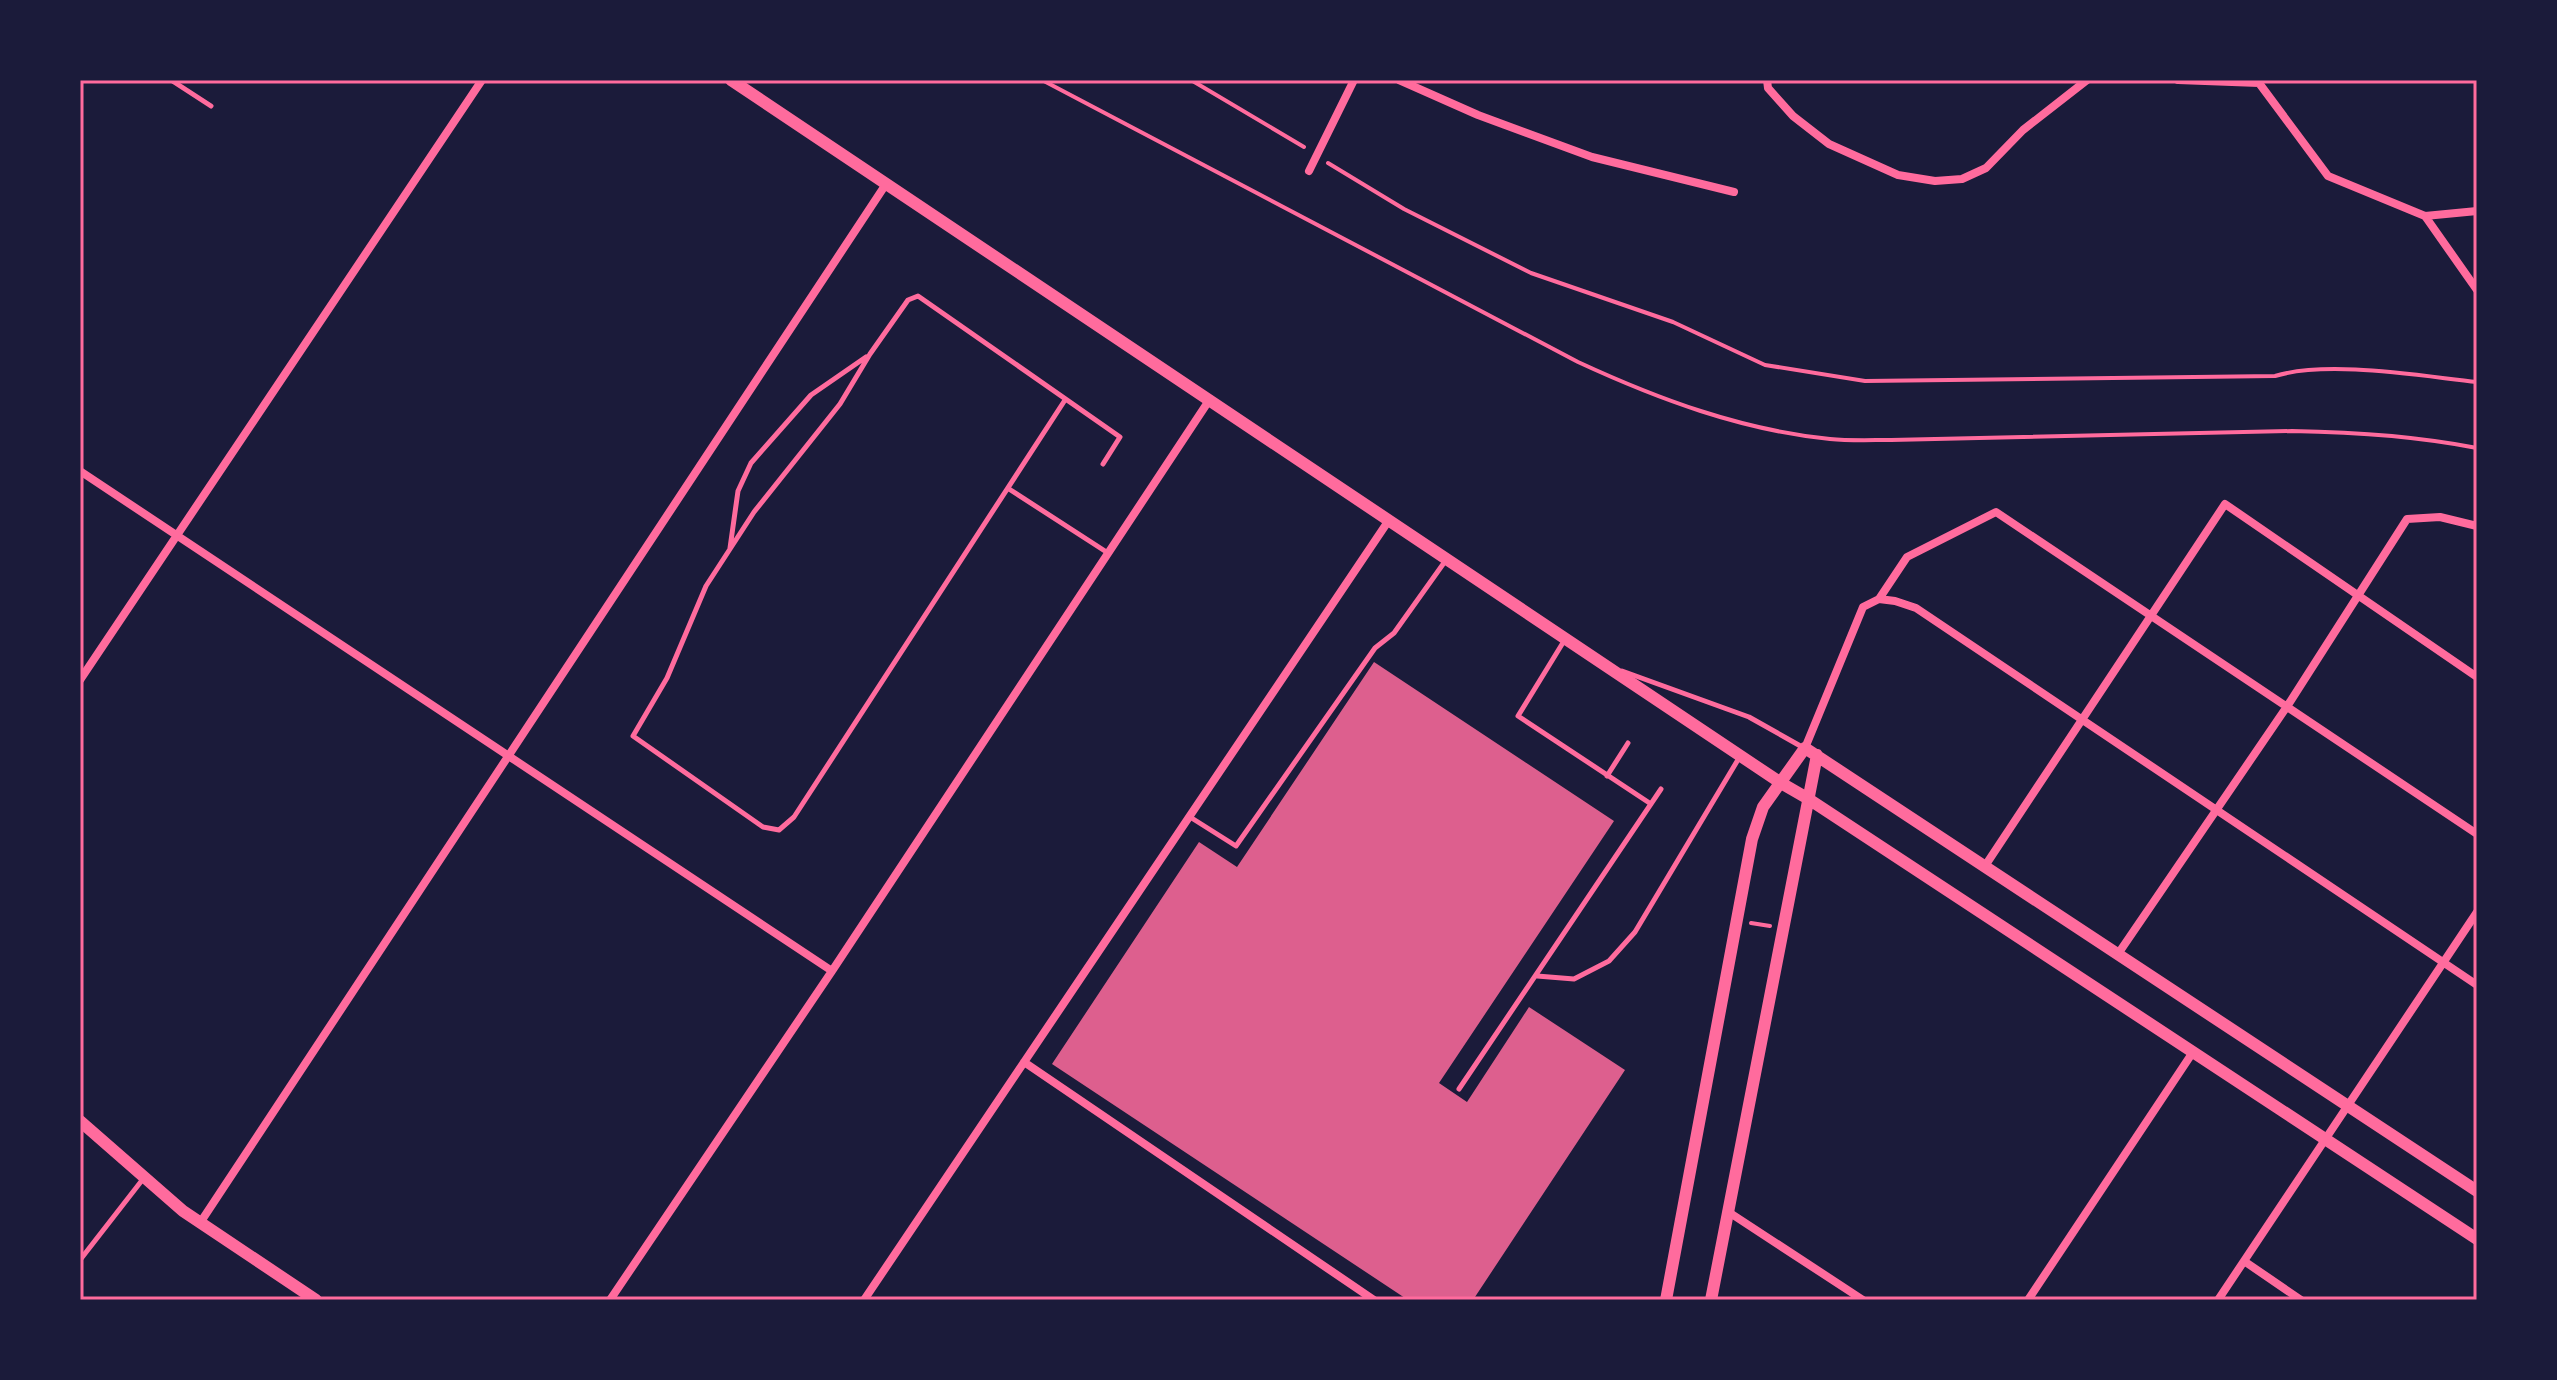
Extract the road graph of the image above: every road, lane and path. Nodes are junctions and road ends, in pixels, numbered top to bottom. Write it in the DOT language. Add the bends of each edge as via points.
graph roads {
  1 [pos="171,80"];
  2 [pos="482,80"];
  3 [pos="731,80"];
  4 [pos="1042,80"];
  5 [pos="1191,80"];
  6 [pos="1354,80"];
  7 [pos="1399,80"];
  8 [pos="1767,80"];
  9 [pos="2087,80"];
  10 [pos="2178,80"];
  11 [pos="2259,82"];
  12 [pos="211,106"];
  13 [pos="1318,156"];
  14 [pos="1309,171"];
  15 [pos="886,184"];
  16 [pos="1734,192"];
  17 [pos="2477,211"];
  18 [pos="2425,216"];
  19 [pos="2477,290"];
  20 [pos="870,354"];
  21 [pos="2477,382"];
  22 [pos="1210,399"];
  23 [pos="1065,400"];
  24 [pos="2477,448"];
  25 [pos="1103,464"];
  26 [pos="80,471"];
  27 [pos="1009,489"];
  28 [pos="1389,520"];
  29 [pos="2477,526"];
  30 [pos="178,535"];
  31 [pos="730,549"];
  32 [pos="1108,553"];
  33 [pos="1446,559"];
  34 [pos="2358,597"];
  35 [pos="1879,599"];
  36 [pos="2152,616"];
  37 [pos="1565,638"];
  38 [pos="1605,665"];
  39 [pos="2477,677"];
  40 [pos="80,680"];
  41 [pos="2288,705"];
  42 [pos="2083,721"];
  43 [pos="1628,743"];
  44 [pos="1811,752"];
  45 [pos="508,754"];
  46 [pos="1740,756"];
  47 [pos="1607,776"];
  48 [pos="1781,783"];
  49 [pos="1661,789"];
  50 [pos="1807,798"];
  51 [pos="1651,804"];
  52 [pos="2215,811"];
  53 [pos="1189,816"];
  54 [pos="2477,834"];
  55 [pos="1985,866"];
  56 [pos="2477,912"];
  57 [pos="1737,920"];
  58 [pos="1782,928"];
  59 [pos="2118,954"];
  60 [pos="2443,962"];
  61 [pos="832,971"];
  62 [pos="1536,976"];
  63 [pos="2477,985"];
  64 [pos="2193,1052"];
  65 [pos="1024,1062"];
  66 [pos="1459,1089"];
  67 [pos="2347,1105"];
  68 [pos="80,1121"];
  69 [pos="2326,1139"];
  70 [pos="145,1177"];
  71 [pos="2477,1191"];
  72 [pos="1727,1211"];
  73 [pos="200,1223"];
  74 [pos="2477,1239"];
  75 [pos="80,1260"];
  76 [pos="2244,1261"];
  77 [pos="866,1299"];
  78 [pos="316,1300"];
  79 [pos="610,1300"];
  80 [pos="1374,1300"];
  81 [pos="1666,1300"];
  82 [pos="1711,1300"];
  83 [pos="1863,1300"];
  84 [pos="2028,1300"];
  85 [pos="2218,1300"];
  86 [pos="2301,1300"];
  1 -- 12 [label="lane"];
  2 -- 30 [label="street"];
  3 -- 15 [label="street"];
  4 -- 24 [label="path" via="1578,362 1689,409 1830,439 2292,431 2417,438"];
  5 -- 13 [label="path"];
  6 -- 13 [label="street"];
  7 -- 16 [label="street" via="1592,157"];
  8 -- 9 [label="street" via="1793,116 1829,144 1898,175 1935,181 1962,179 1986,168 2023,130"];
  10 -- 11 [label="street"];
  11 -- 18 [label="street" via="2328,176"];
  13 -- 14 [label="street"];
  13 -- 21 [label="path" via="1404,209 1531,273 1673,322 1765,365 1865,381 2275,376 2295,370 2389,372"];
  15 -- 22 [label="street"];
  15 -- 45 [label="street"];
  17 -- 18 [label="street"];
  18 -- 19 [label="street"];
  20 -- 23 [label="lane" via="908,300 918,296"];
  20 -- 31 [label="lane" via="840,404"];
  20 -- 31 [label="lane" via="811,395 751,463 738,491"];
  22 -- 28 [label="street"];
  22 -- 32 [label="street"];
  23 -- 25 [label="lane" via="1120,437"];
  23 -- 27 [label="lane"];
  26 -- 30 [label="street"];
  27 -- 31 [label="lane" via="794,817 779,830 763,827 633,736 667,678 706,586"];
  27 -- 32 [label="lane"];
  28 -- 33 [label="street"];
  28 -- 53 [label="street"];
  29 -- 34 [label="street" via="2440,517 2407,519"];
  30 -- 40 [label="street"];
  30 -- 45 [label="street"];
  32 -- 61 [label="street"];
  33 -- 37 [label="street"];
  33 -- 53 [label="lane" via="1394,633 1375,648 1236,846"];
  34 -- 36 [label="street" via="2225,504"];
  34 -- 39 [label="street"];
  34 -- 41 [label="street"];
  35 -- 36 [label="street" via="1907,557 1996,512"];
  35 -- 42 [label="street" via="1916,608"];
  35 -- 44 [label="street" via="1863,607"];
  36 -- 41 [label="street"];
  36 -- 42 [label="street"];
  37 -- 38 [label="street"];
  37 -- 47 [label="lane" via="1518,716"];
  38 -- 44 [label="lane" via="1749,717"];
  38 -- 46 [label="street"];
  41 -- 52 [label="street"];
  41 -- 54 [label="street"];
  42 -- 52 [label="street"];
  42 -- 55 [label="street"];
  43 -- 47 [label="lane"];
  44 -- 48 [label="street"];
  44 -- 50 [label="street"];
  44 -- 55 [label="street"];
  45 -- 61 [label="street"];
  45 -- 73 [label="street"];
  46 -- 48 [label="street"];
  46 -- 62 [label="lane" via="1635,932 1609,961 1574,979"];
  47 -- 51 [label="lane"];
  48 -- 50 [label="street"];
  48 -- 57 [label="street" via="1757,818"];
  49 -- 51 [label="lane"];
  50 -- 58 [label="street"];
  50 -- 64 [label="street"];
  51 -- 62 [label="lane"];
  52 -- 59 [label="street"];
  52 -- 60 [label="street"];
  53 -- 65 [label="street"];
  55 -- 59 [label="street"];
  56 -- 60 [label="street"];
  57 -- 58 [label="path"];
  57 -- 81 [label="street"];
  58 -- 72 [label="street"];
  59 -- 67 [label="street"];
  60 -- 63 [label="street"];
  60 -- 67 [label="street"];
  61 -- 79 [label="street"];
  62 -- 66 [label="lane"];
  64 -- 69 [label="street"];
  64 -- 84 [label="street"];
  65 -- 77 [label="street"];
  65 -- 80 [label="street"];
  67 -- 69 [label="street"];
  67 -- 71 [label="street"];
  68 -- 70 [label="street"];
  69 -- 74 [label="street"];
  69 -- 76 [label="street"];
  70 -- 73 [label="street"];
  70 -- 75 [label="lane"];
  72 -- 82 [label="street"];
  72 -- 83 [label="street"];
  73 -- 78 [label="street"];
  76 -- 85 [label="street"];
  76 -- 86 [label="street"];
}
